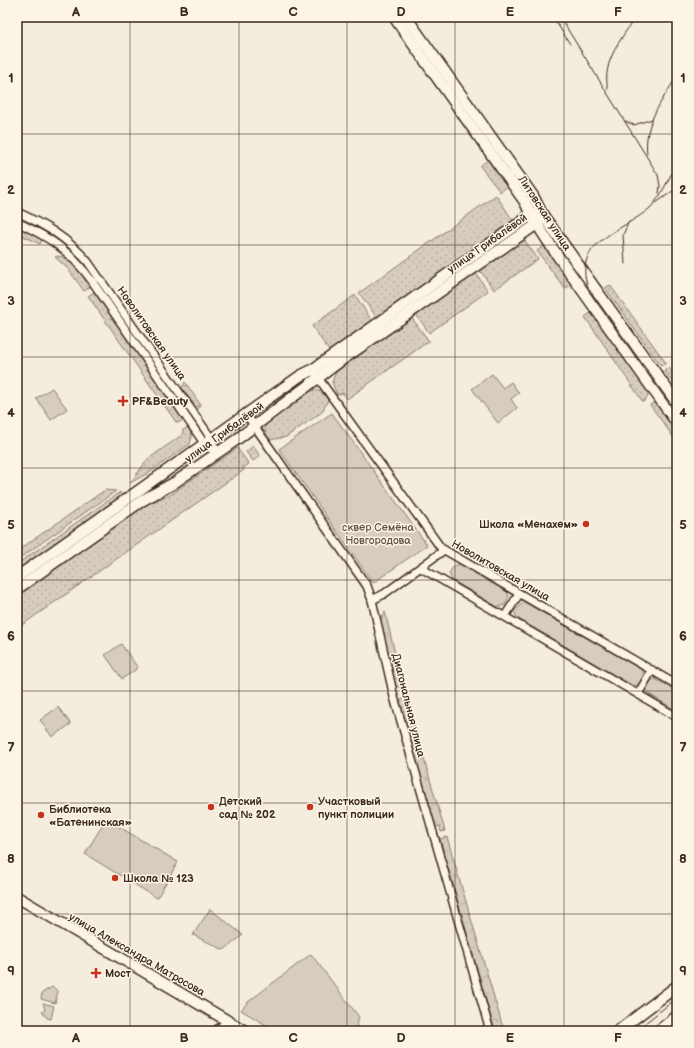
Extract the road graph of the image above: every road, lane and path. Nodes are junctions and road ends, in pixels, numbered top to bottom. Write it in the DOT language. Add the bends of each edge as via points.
graph roads {
  1 [pos="394,17"];
  2 [pos="406,17"];
  3 [pos="17,212"];
  4 [pos="542,214"];
  5 [pos="534,220"];
  6 [pos="17,222"];
  7 [pos="312,370"];
  8 [pos="318,378"];
  9 [pos="677,403"];
  10 [pos="246,414"];
  11 [pos="677,423"];
  12 [pos="254,425"];
  13 [pos="207,440"];
  14 [pos="217,454"];
  15 [pos="444,550"];
  16 [pos="421,568"];
  17 [pos="17,577"];
  18 [pos="17,589"];
  19 [pos="519,594"];
  20 [pos="372,600"];
  21 [pos="505,616"];
  22 [pos="652,670"];
  23 [pos="677,685"];
  24 [pos="638,694"];
  25 [pos="677,717"];
  26 [pos="17,897"];
  27 [pos="677,986"];
  28 [pos="677,1016"];
  29 [pos="228,1021"];
  30 [pos="215,1031"];
  31 [pos="245,1031"];
  32 [pos="490,1031"];
  33 [pos="618,1031"];
  34 [pos="658,1031"];
  1 -- 5 [label="street, Литовская улица" via="525,202"];
  2 -- 4 [label="street, Литовская улица" via="529,190"];
  3 -- 13 [label="street, Новолитовская улица" via="53,230 78,250 88,262"];
  4 -- 5 [label="street, улица Грибалёвой"];
  4 -- 9 [label="street, Литовская улица"];
  5 -- 7 [label="street, улица Грибалёвой"];
  5 -- 8 [label="street, улица Грибалёвой"];
  5 -- 11 [label="street, Литовская улица"];
  6 -- 13 [label="street, Новолитовская улица" via="62,247 81,267"];
  7 -- 8 [label="street, Новолитовская улица"];
  7 -- 10 [label="street, улица Грибалёвой"];
  8 -- 12 [label="street, улица Грибалёвой"];
  8 -- 15 [label="street, Новолитовская улица" via="434,540"];
  10 -- 12 [label="street, Диагональная улица"];
  10 -- 13 [label="street, улица Грибалёвой"];
  12 -- 14 [label="street, улица Грибалёвой"];
  12 -- 20 [label="street, Диагональная улица" via="366,586"];
  13 -- 14 [label="street, Новолитовская улица"];
  13 -- 17 [label="street, улица Грибалёвой"];
  14 -- 18 [label="street, улица Грибалёвой" via="143,500"];
  15 -- 16 [label="street"];
  15 -- 19 [label="street, Новолитовская улица"];
  16 -- 20 [label="street"];
  16 -- 21 [label="street"];
  19 -- 21 [label="street"];
  19 -- 22 [label="street, Новолитовская улица"];
  20 -- 32 [label="street, Диагональная улица" via="394,697"];
  21 -- 24 [label="street"];
  22 -- 23 [label="street, Новолитовская улица"];
  22 -- 24 [label="street"];
  24 -- 25 [label="street"];
  26 -- 29 [label="street, улица Александра Матросова"];
  27 -- 33 [label="street"];
  28 -- 34 [label="street"];
  29 -- 30 [label="street"];
  29 -- 31 [label="street, улица Александра Матросова"];
}
